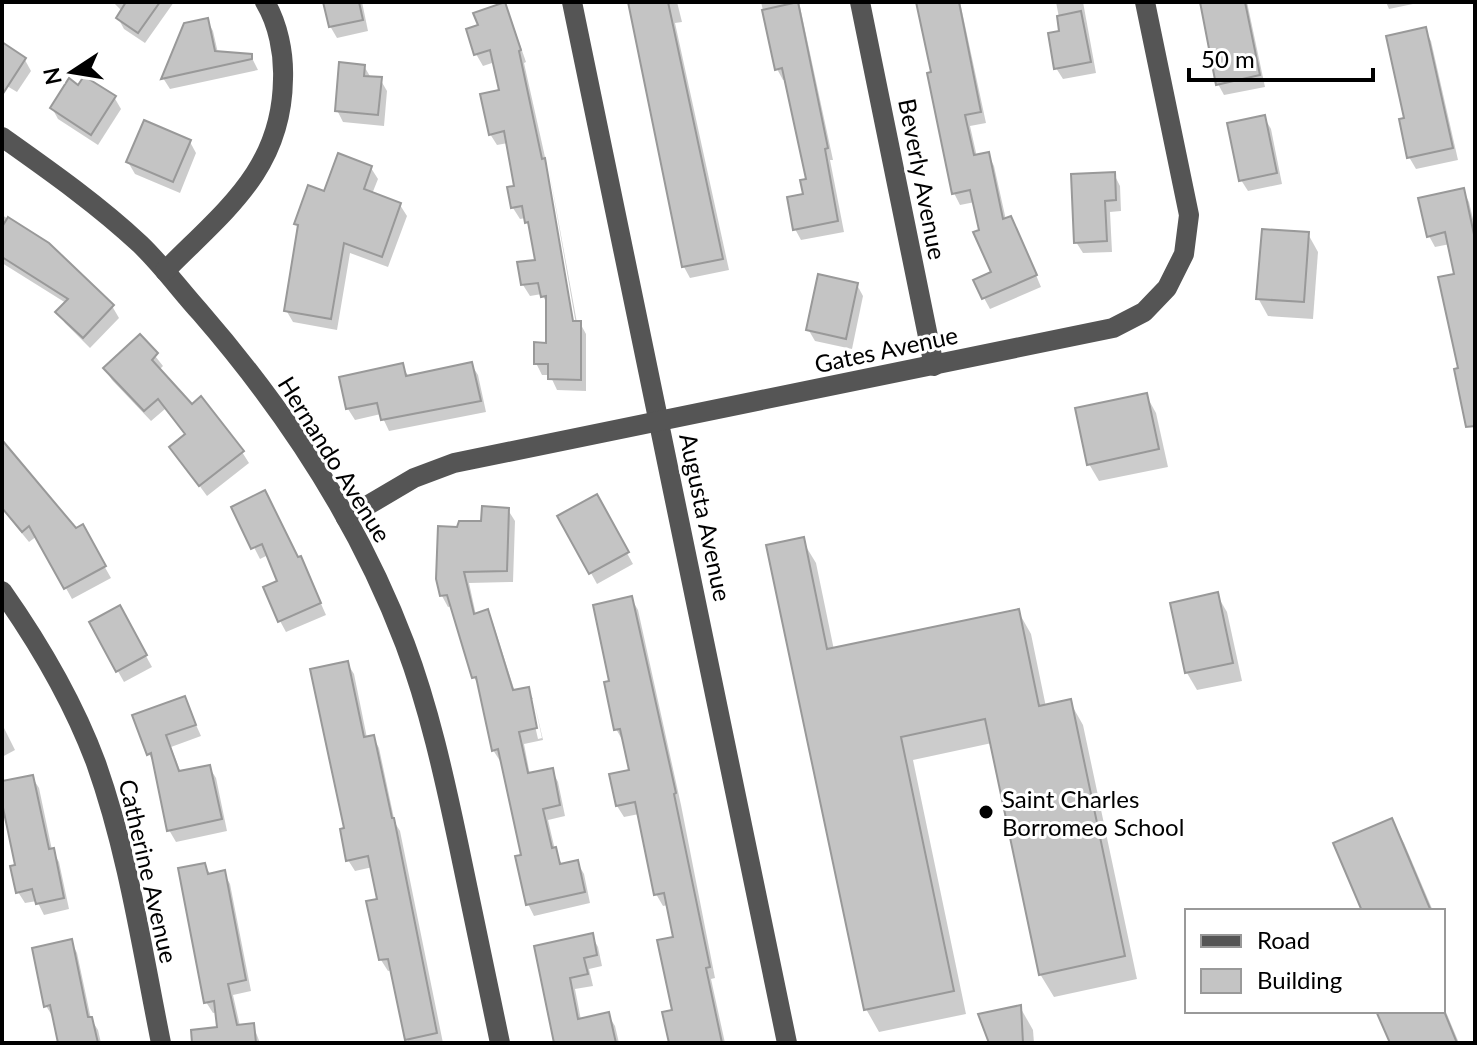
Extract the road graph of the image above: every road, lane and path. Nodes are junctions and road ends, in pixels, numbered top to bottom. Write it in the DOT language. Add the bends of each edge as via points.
graph roads {
  1 [pos="265,2"];
  2 [pos="572,2"];
  3 [pos="860,2"];
  4 [pos="1145,2"];
  5 [pos="2,137"];
  6 [pos="165,271"];
  7 [pos="934,366"];
  8 [pos="660,422"];
  9 [pos="346,518"];
  10 [pos="2,591"];
  11 [pos="161,1043"];
  12 [pos="500,1043"];
  13 [pos="787,1043"];
  1 -- 6 [label="street" via="284,58 283,108 268,155 243,191"];
  2 -- 8 [label="street, Augusta Avenue"];
  3 -- 7 [label="street, Beverly Avenue"];
  4 -- 7 [label="street, Gates Avenue" via="1189,215 1184,254 1167,288 1144,312 1113,328"];
  5 -- 6 [label="street, Hernando Avenue" via="72,186"];
  6 -- 9 [label="street, Hernando Avenue" via="263,390"];
  7 -- 8 [label="street, Gates Avenue"];
  8 -- 9 [label="street, Gates Avenue" via="454,463 414,478"];
  8 -- 13 [label="street, Augusta Avenue"];
  9 -- 12 [label="street, Hernando Avenue" via="405,643 423,700"];
  10 -- 11 [label="street, Catherine Avenue" via="60,682 95,760 120,842"];
}
